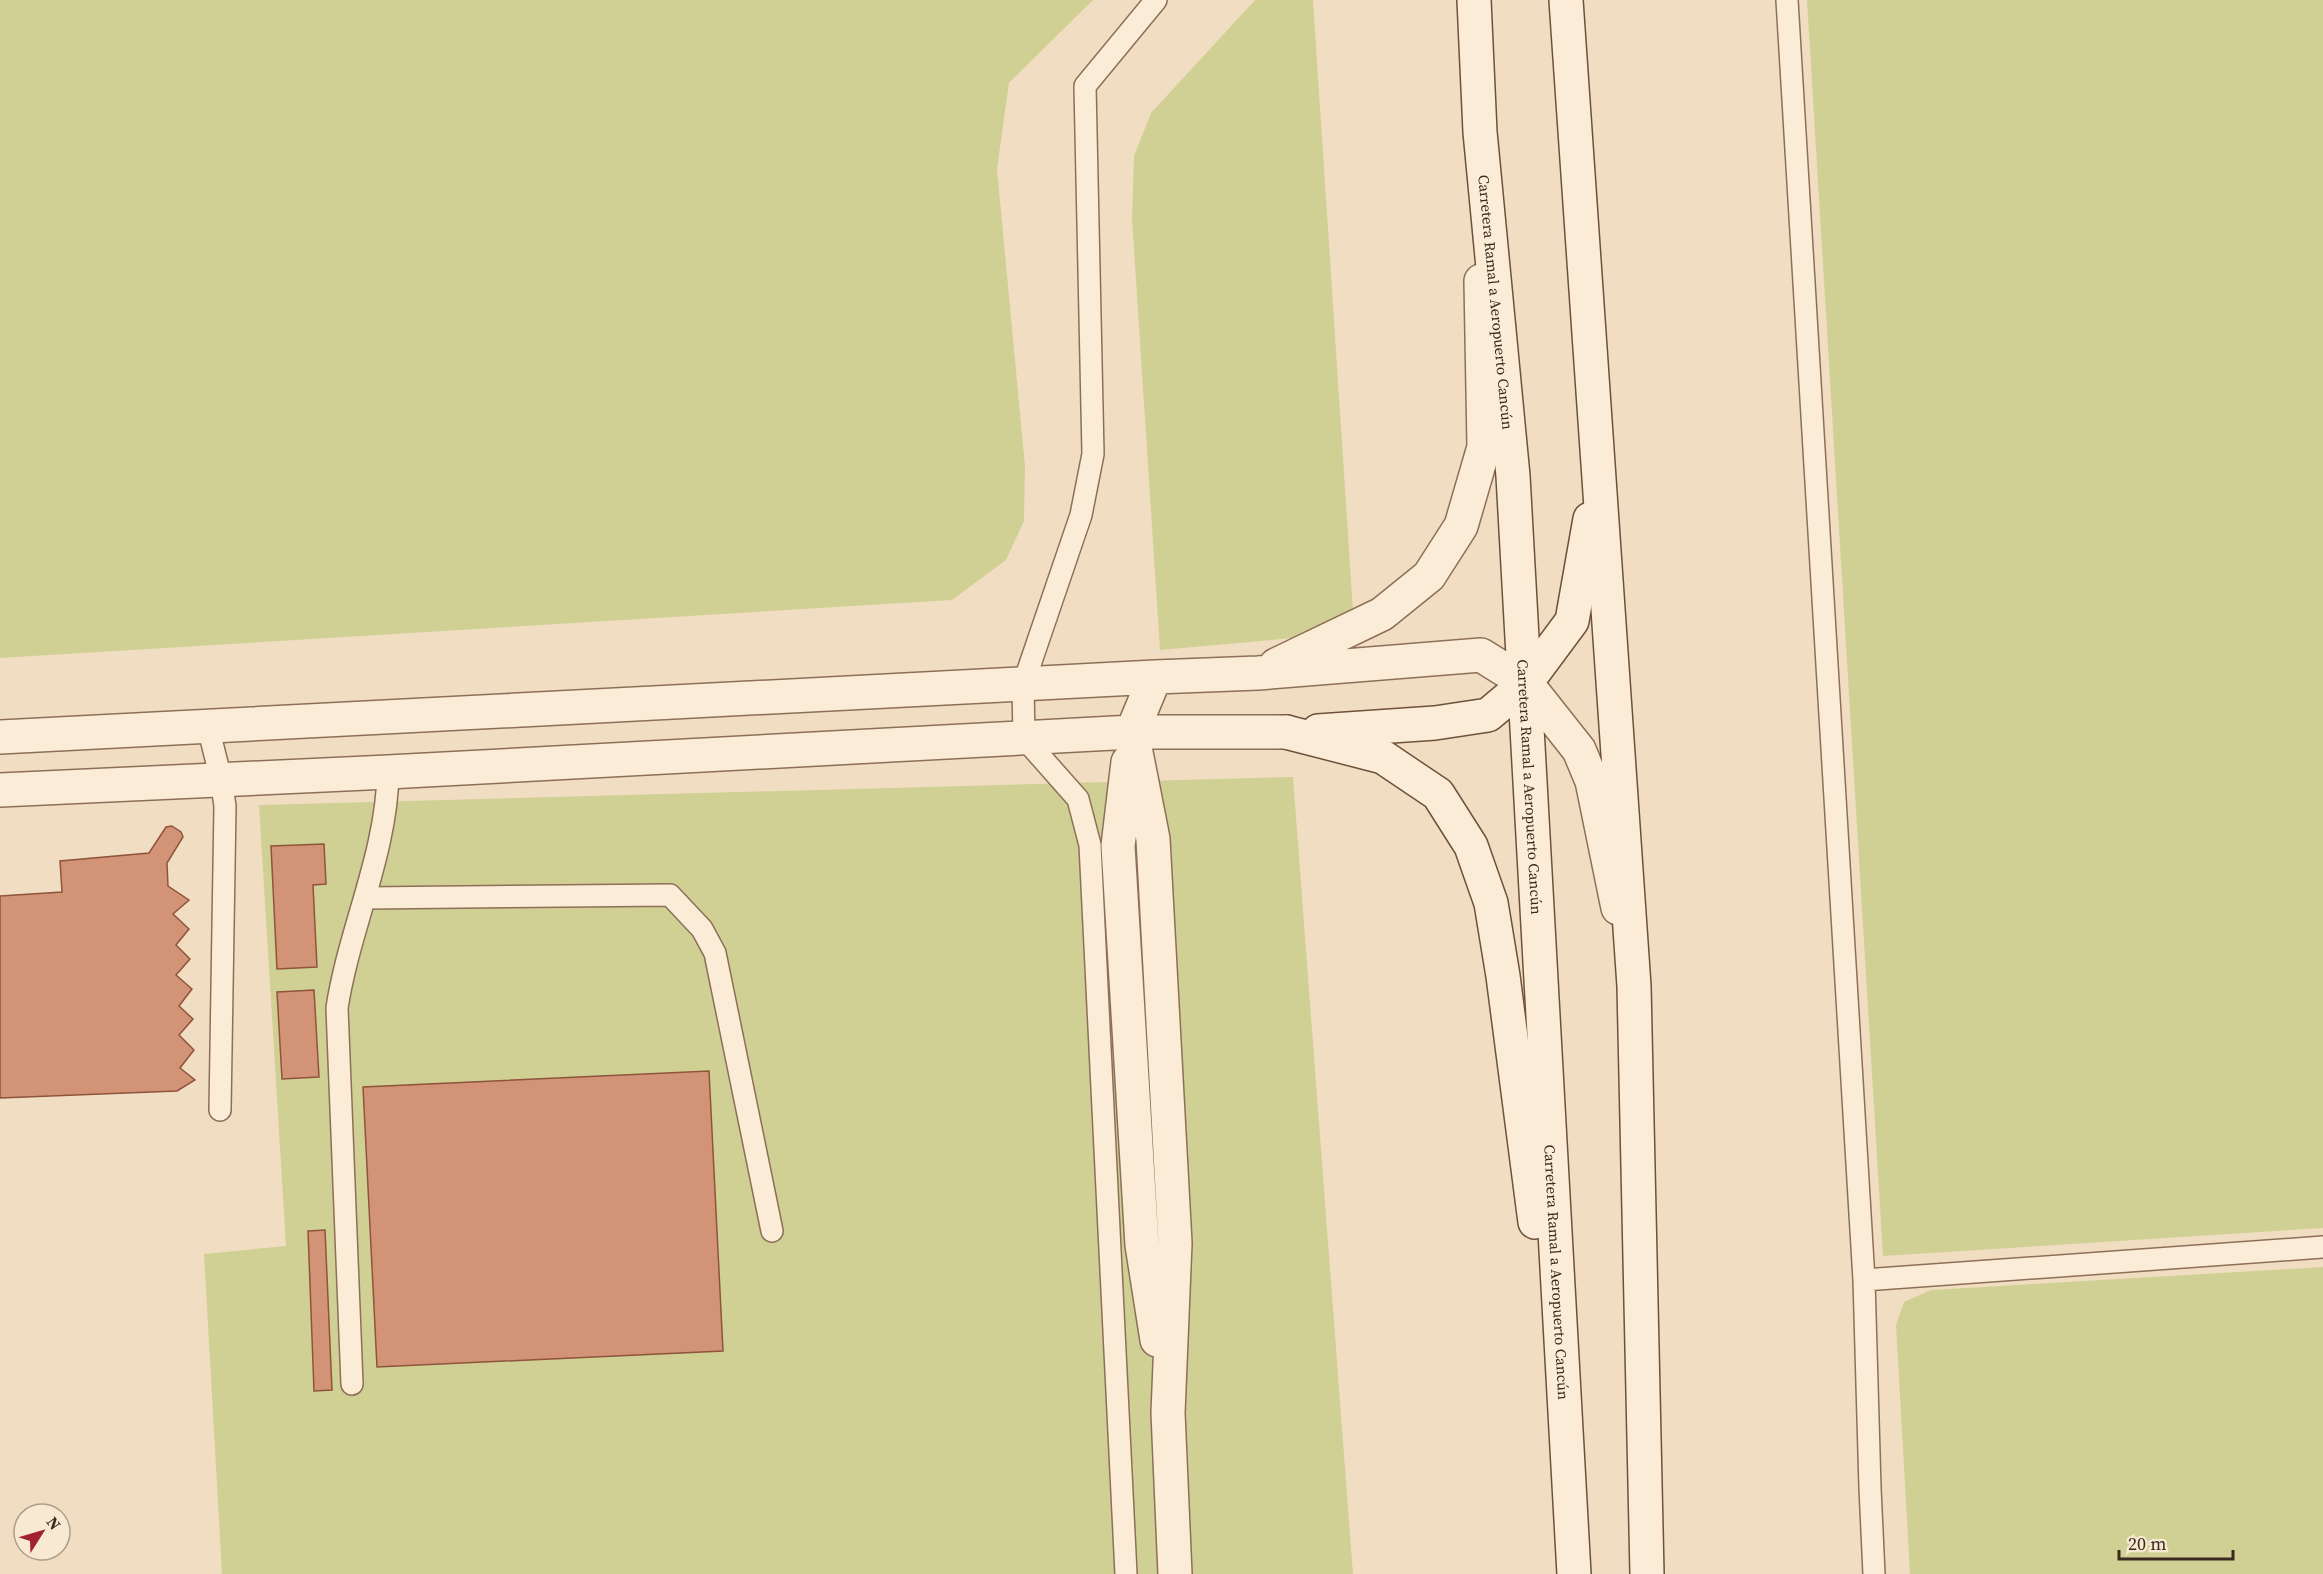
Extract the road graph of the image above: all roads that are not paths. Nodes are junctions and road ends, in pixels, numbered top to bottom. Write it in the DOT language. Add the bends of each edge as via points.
graph roads {
  1 [pos="1156,0"];
  2 [pos="1474,0"];
  3 [pos="1566,0"];
  4 [pos="1787,0"];
  5 [pos="1479,132"];
  6 [pos="1599,466"];
  7 [pos="1258,673"];
  8 [pos="1155,677"];
  9 [pos="1526,683"];
  10 [pos="1023,685"];
  11 [pos="208,727"];
  12 [pos="1132,732"];
  13 [pos="1286,732"];
  14 [pos="0,737"];
  15 [pos="1024,738"];
  16 [pos="388,772"];
  17 [pos="221,779"];
  18 [pos="0,790"];
  19 [pos="365,898"];
  20 [pos="1634,986"];
  21 [pos="220,1110"];
  22 [pos="772,1231"];
  23 [pos="2323,1247"];
  24 [pos="1864,1280"];
  25 [pos="1562,1363"];
  26 [pos="351,1384"];
  27 [pos="1126,1574"];
  28 [pos="1175,1574"];
  29 [pos="1574,1574"];
  30 [pos="1647,1574"];
  31 [pos="1874,1574"];
  1 -- 10 [label="lane" via="1085,86 1093,454 1081,515"];
  2 -- 5 [label="street, Carretera Ramal a Aeropuerto Cancún"];
  3 -- 6 [label="street"];
  4 -- 24 [label="lane"];
  5 -- 7 [label="street" via="1484,447 1461,526 1429,576 1382,614"];
  5 -- 9 [label="street, Carretera Ramal a Aeropuerto Cancún" via="1513,476"];
  6 -- 9 [label="street" via="1572,621"];
  6 -- 20 [label="street"];
  7 -- 8 [label="street"];
  7 -- 9 [label="street" via="1481,655"];
  8 -- 10 [label="street"];
  8 -- 12 [label="street"];
  9 -- 13 [label="street" via="1488,715 1435,723"];
  9 -- 20 [label="street" via="1579,750 1592,781"];
  9 -- 25 [label="street, Carretera Ramal a Aeropuerto Cancún"];
  10 -- 11 [label="street"];
  10 -- 15 [label="lane"];
  11 -- 14 [label="street"];
  11 -- 17 [label="lane"];
  12 -- 13 [label="street"];
  12 -- 15 [label="street"];
  12 -- 28 [label="street" via="1153,839 1174,1220 1168,1413"];
  13 -- 25 [label="street" via="1383,757 1438,794 1472,846 1491,903 1533,1211"];
  15 -- 16 [label="street"];
  15 -- 27 [label="lane" via="1078,799 1090,845"];
  16 -- 17 [label="street"];
  16 -- 19 [label="lane" via="388,801"];
  17 -- 18 [label="street"];
  17 -- 21 [label="lane" via="225,806"];
  19 -- 22 [label="lane" via="670,895 702,929 715,953"];
  19 -- 26 [label="lane" via="344,964 337,1008"];
  20 -- 30 [label="street"];
  23 -- 24 [label="lane"];
  24 -- 31 [label="lane"];
  25 -- 29 [label="street, Carretera Ramal a Aeropuerto Cancún"];
}
